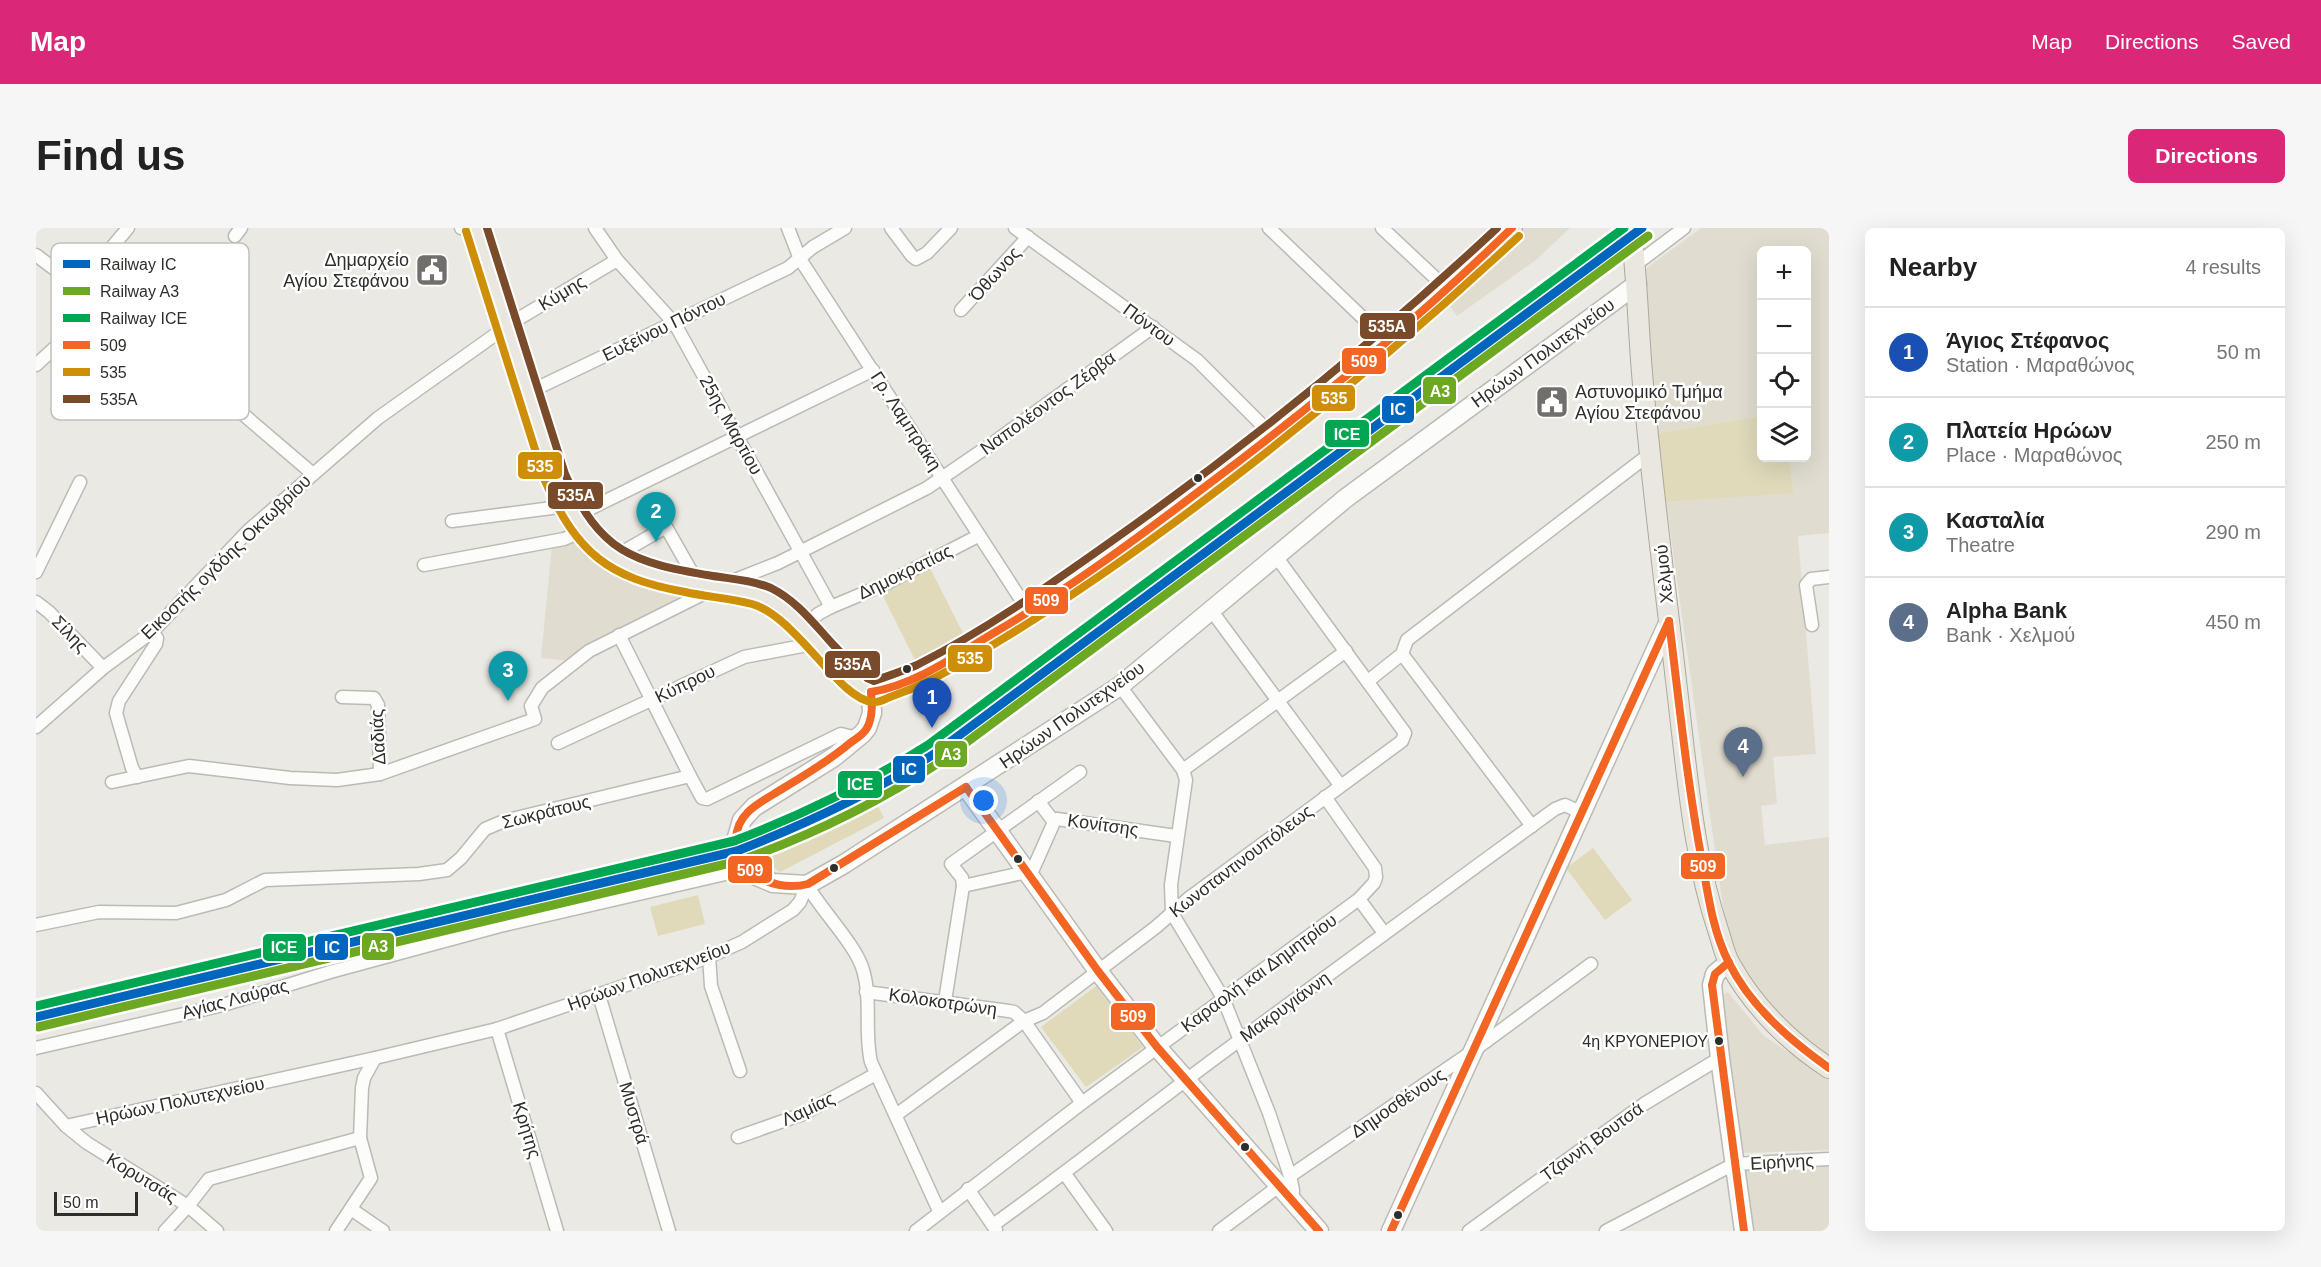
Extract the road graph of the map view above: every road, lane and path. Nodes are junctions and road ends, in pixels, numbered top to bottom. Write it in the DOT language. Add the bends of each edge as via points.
graph roads {
  1 [pos="128,228"];
  2 [pos="595,228"];
  3 [pos="788,228"];
  4 [pos="845,228"];
  5 [pos="891,228"];
  6 [pos="951,228"];
  7 [pos="1015,228"];
  8 [pos="1269,228"];
  9 [pos="1382,228"];
  10 [pos="1631,228"];
  11 [pos="1684,228"];
  12 [pos="471,229"];
  13 [pos="1507,230"];
  14 [pos="1028,237"];
  15 [pos="116,243"];
  16 [pos="36,255"];
  17 [pos="800,259"];
  18 [pos="617,260"];
  19 [pos="1635,266"];
  20 [pos="51,267"];
  21 [pos="1447,289"];
  22 [pos="961,310"];
  23 [pos="675,324"];
  24 [pos="506,327"];
  25 [pos="1153,327"];
  26 [pos="1387,341"];
  27 [pos="51,351"];
  28 [pos="36,365"];
  29 [pos="873,370"];
  30 [pos="527,393"];
  31 [pos="249,419"];
  32 [pos="1272,435"];
  33 [pos="738,436"];
  34 [pos="1651,453"];
  35 [pos="313,474"];
  36 [pos="942,478"];
  37 [pos="80,482"];
  38 [pos="574,518"];
  39 [pos="452,521"];
  40 [pos="978,536"];
  41 [pos="801,551"];
  42 [pos="1275,555"];
  43 [pos="614,557"];
  44 [pos="424,565"];
  45 [pos="36,572"];
  46 [pos="1829,577"];
  47 [pos="694,583"];
  48 [pos="717,587"];
  49 [pos="36,602"];
  50 [pos="831,607"];
  51 [pos="1211,610"];
  52 [pos="1029,612"];
  53 [pos="1669,621"];
  54 [pos="1812,625"];
  55 [pos="804,627"];
  56 [pos="152,632"];
  57 [pos="619,635"];
  58 [pos="818,643"];
  59 [pos="1346,651"];
  60 [pos="1402,654"];
  61 [pos="103,668"];
  62 [pos="1368,681"];
  63 [pos="1120,686"];
  64 [pos="871,692"];
  65 [pos="342,697"];
  66 [pos="652,701"];
  67 [pos="1278,701"];
  68 [pos="36,727"];
  69 [pos="856,738"];
  70 [pos="558,743"];
  71 [pos="1183,770"];
  72 [pos="1080,772"];
  73 [pos="380,774"];
  74 [pos="690,776"];
  75 [pos="137,777"];
  76 [pos="112,782"];
  77 [pos="1340,785"];
  78 [pos="966,787"];
  79 [pos="1325,797"];
  80 [pos="1038,801"];
  81 [pos="1582,813"];
  82 [pos="1054,822"];
  83 [pos="1532,826"];
  84 [pos="997,831"];
  85 [pos="1176,836"];
  86 [pos="747,869"];
  87 [pos="1029,874"];
  88 [pos="807,885"];
  89 [pos="963,886"];
  90 [pos="1359,899"];
  91 [pos="1172,912"];
  92 [pos="36,925"];
  93 [pos="1384,933"];
  94 [pos="709,956"];
  95 [pos="1729,962"];
  96 [pos="1591,964"];
  97 [pos="1098,971"];
  98 [pos="866,992"];
  99 [pos="598,995"];
  100 [pos="1223,998"];
  101 [pos="945,1001"];
  102 [pos="1024,1021"];
  103 [pos="497,1029"];
  104 [pos="1240,1040"];
  105 [pos="1157,1047"];
  106 [pos="36,1048"];
  107 [pos="1473,1051"];
  108 [pos="375,1058"];
  109 [pos="1720,1058"];
  110 [pos="1829,1068"];
  111 [pos="740,1071"];
  112 [pos="876,1074"];
  113 [pos="1185,1081"];
  114 [pos="36,1093"];
  115 [pos="1082,1103"];
  116 [pos="896,1115"];
  117 [pos="66,1126"];
  118 [pos="738,1137"];
  119 [pos="360,1138"];
  120 [pos="1829,1159"];
  121 [pos="1734,1164"];
  122 [pos="1065,1174"];
  123 [pos="1285,1181"];
  124 [pos="968,1189"];
  125 [pos="189,1206"];
  126 [pos="351,1209"];
  127 [pos="939,1211"];
  128 [pos="995,1228"];
  129 [pos="165,1231"];
  130 [pos="217,1231"];
  131 [pos="336,1231"];
  132 [pos="383,1231"];
  133 [pos="557,1231"];
  134 [pos="669,1231"];
  135 [pos="916,1231"];
  136 [pos="1106,1231"];
  137 [pos="1219,1231"];
  138 [pos="1319,1231"];
  139 [pos="1391,1231"];
  140 [pos="1469,1231"];
  141 [pos="1606,1231"];
  142 [pos="1744,1231"];
  1 -- 15 [label="street"];
  2 -- 18 [label="street, 25ης Μαρτίου"];
  3 -- 17 [label="street, Γρ. Λαμπράκη"];
  4 -- 17 [label="street, Ευξείνου Πόντου"];
  5 -- 6 [label="street" via="916,259"];
  7 -- 14 [label="street, Πόντου"];
  8 -- 26 [label="street"];
  9 -- 21 [label="street"];
  10 -- 19 [label="main road, Χελμού"];
  11 -- 19 [label="street"];
  12 -- 24 [label="main road"];
  13 -- 21 [label="main road"];
  14 -- 22 [label="street, Όθωνος"];
  14 -- 25 [label="street, Πόντου"];
  16 -- 20 [label="street"];
  17 -- 23 [label="street, Ευξείνου Πόντου"];
  17 -- 29 [label="street, Γρ. Λαμπράκη"];
  18 -- 23 [label="street, 25ης Μαρτίου"];
  18 -- 24 [label="street, Κύμης"];
  19 -- 34 [label="main road, Χελμού"];
  19 -- 42 [label="street, Ηρώων Πολυτεχνείου"];
  21 -- 26 [label="main road"];
  23 -- 30 [label="street, Ευξείνου Πόντου"];
  23 -- 33 [label="street, 25ης Μαρτίου"];
  24 -- 30 [label="main road"];
  24 -- 35 [label="street, Εικοστής ογδόης Οκτωβρίου" via="378,418"];
  25 -- 32 [label="street, Πόντου" via="1197,360"];
  25 -- 36 [label="street, Ναπολέοντος Ζέρβα"];
  26 -- 32 [label="main road"];
  27 -- 28 [label="street"];
  29 -- 33 [label="street"];
  29 -- 36 [label="street, Γρ. Λαμπράκη"];
  30 -- 38 [label="main road" via="555,478"];
  31 -- 35 [label="street"];
  32 -- 52 [label="main road" via="1187,501"];
  33 -- 38 [label="street"];
  33 -- 41 [label="street, 25ης Μαρτίου"];
  34 -- 53 [label="main road, Χελμού"];
  34 -- 60 [label="street" via="1407,640"];
  35 -- 56 [label="street, Εικοστής ογδόης Οκτωβρίου" via="249,530"];
  36 -- 40 [label="street, Γρ. Λαμπράκη"];
  36 -- 41 [label="street, Ναπολέοντος Ζέρβα"];
  37 -- 45 [label="street"];
  38 -- 39 [label="street"];
  38 -- 43 [label="main road" via="595,543"];
  38 -- 44 [label="street" via="564,539"];
  40 -- 50 [label="street, Δημοκρατίας"];
  40 -- 52 [label="street, Γρ. Λαμπράκη"];
  41 -- 48 [label="street, Ναπολέοντος Ζέρβα"];
  41 -- 50 [label="street, 25ης Μαρτίου"];
  42 -- 51 [label="street, Ηρώων Πολυτεχνείου"];
  42 -- 59 [label="street, Κωνσταντινουπόλεως"];
  43 -- 47 [label="main road" via="652,574"];
  43 -- 47 [label="street" via="666,527"];
  46 -- 54 [label="street" via="1811,579 1806,585"];
  47 -- 48 [label="main road"];
  48 -- 55 [label="main road" via="772,601"];
  48 -- 57 [label="street, Ναπολέοντος Ζέρβα"];
  49 -- 61 [label="street, Σίλης"];
  50 -- 55 [label="street"];
  51 -- 63 [label="street, Ηρώων Πολυτεχνείου"];
  51 -- 67 [label="street"];
  52 -- 64 [label="main road" via="920,675"];
  53 -- 81 [label="street"];
  53 -- 95 [label="main road, Χελμού" via="1691,806 1709,900"];
  55 -- 58 [label="main road"];
  56 -- 61 [label="street, Εικοστής ογδόης Οκτωβρίου"];
  56 -- 75 [label="street" via="156,644 119,701 116,713"];
  57 -- 66 [label="street"];
  57 -- 73 [label="street, Ναπολέοντος Ζέρβα" via="589,651 542,688 531,706 535,719"];
  58 -- 64 [label="main road" via="861,687"];
  58 -- 66 [label="street, Κύπρου" via="744,657"];
  59 -- 62 [label="street, Κωνσταντινουπόλεως"];
  59 -- 67 [label="street"];
  60 -- 62 [label="street"];
  60 -- 83 [label="street"];
  61 -- 68 [label="street, Εικοστής ογδόης Οκτωβρίου"];
  62 -- 77 [label="street, Κωνσταντινουπόλεως" via="1405,736"];
  63 -- 71 [label="street"];
  63 -- 78 [label="street, Ηρώων Πολυτεχνείου"];
  64 -- 69 [label="street" via="870,719 865,731"];
  65 -- 73 [label="street, Δαδιάς" via="374,698 378,705"];
  66 -- 70 [label="street, Κύπρου"];
  66 -- 74 [label="street"];
  67 -- 71 [label="street"];
  67 -- 77 [label="street"];
  69 -- 74 [label="street" via="841,734 708,799 702,798"];
  69 -- 86 [label="street" via="834,757 744,815 735,844"];
  71 -- 85 [label="street" via="1186,780"];
  72 -- 80 [label="street"];
  73 -- 75 [label="street" via="337,780 189,766"];
  74 -- 92 [label="street, Σωκράτους" via="504,820 485,829 447,870 265,880 226,900 176,913 99,912"];
  75 -- 76 [label="street"];
  77 -- 79 [label="street, Κωνσταντινουπόλεως"];
  78 -- 84 [label="street"];
  78 -- 88 [label="street, Ηρώων Πολυτεχνείου"];
  79 -- 90 [label="street, Καραολή και Δημητρίου" via="1377,870 1374,883"];
  79 -- 91 [label="street, Κωνσταντινουπόλεως"];
  80 -- 82 [label="street"];
  80 -- 84 [label="street"];
  81 -- 83 [label="street, Μακρυγιάννη" via="1565,805"];
  81 -- 107 [label="street"];
  82 -- 85 [label="street, Κονίτσης" via="1059,819"];
  82 -- 87 [label="street, Κονίτσης"];
  83 -- 93 [label="street, Μακρυγιάννη"];
  84 -- 87 [label="street"];
  84 -- 89 [label="street" via="951,864"];
  85 -- 91 [label="street"];
  86 -- 88 [label="street" via="773,883"];
  86 -- 106 [label="street, Αγίας Λαύρας" via="500,926 223,1005"];
  87 -- 89 [label="street"];
  87 -- 97 [label="street"];
  88 -- 94 [label="street, Ηρώων Πολυτεχνείου" via="793,910 742,942"];
  88 -- 98 [label="street" via="860,962"];
  89 -- 101 [label="street"];
  90 -- 93 [label="street"];
  90 -- 100 [label="street, Καραολή και Δημητρίου"];
  91 -- 97 [label="street, Κωνσταντινουπόλεως"];
  91 -- 100 [label="street"];
  93 -- 104 [label="street, Μακρυγιάννη"];
  94 -- 99 [label="street, Ηρώων Πολυτεχνείου"];
  94 -- 111 [label="street" via="711,986"];
  95 -- 109 [label="street" via="1713,979"];
  95 -- 110 [label="main road, Χελμού" via="1769,1017"];
  96 -- 107 [label="street, Δημοσθένους"];
  97 -- 102 [label="street, Κωνσταντινουπόλεως" via="1043,1013"];
  97 -- 105 [label="street"];
  98 -- 101 [label="street, Κολοκοτρώνη"];
  98 -- 112 [label="street" via="867,1044"];
  99 -- 103 [label="street, Ηρώων Πολυτεχνείου"];
  99 -- 134 [label="street, Μυστρά"];
  100 -- 104 [label="street"];
  100 -- 105 [label="street, Καραολή και Δημητρίου"];
  101 -- 102 [label="street, Κολοκοτρώνη" via="1014,1012"];
  102 -- 115 [label="street"];
  102 -- 116 [label="street, Κωνσταντινουπόλεως"];
  103 -- 108 [label="street, Ηρώων Πολυτεχνείου"];
  103 -- 133 [label="street, Κρήτης"];
  104 -- 113 [label="street, Μακρυγιάννη"];
  104 -- 123 [label="street" via="1269,1113"];
  105 -- 113 [label="street"];
  105 -- 115 [label="street, Καραολή και Δημητρίου"];
  107 -- 123 [label="street, Δημοσθένους"];
  107 -- 139 [label="street"];
  108 -- 117 [label="street, Ηρώων Πολυτεχνείου"];
  108 -- 119 [label="street" via="362,1083"];
  109 -- 121 [label="street"];
  109 -- 140 [label="street, Τζαννή Βουτσά" via="1644,1104"];
  112 -- 116 [label="street"];
  112 -- 118 [label="street, Λαμίας" via="803,1114"];
  113 -- 122 [label="street, Μακρυγιάννη"];
  113 -- 123 [label="street"];
  114 -- 117 [label="street, Κορυτσάς"];
  115 -- 124 [label="street, Καραολή και Δημητρίου"];
  116 -- 127 [label="street"];
  117 -- 125 [label="street, Κορυτσάς" via="100,1153"];
  119 -- 125 [label="street, Κορυτσάς" via="209,1179"];
  119 -- 126 [label="street" via="370,1178"];
  120 -- 121 [label="street, Ειρήνης"];
  121 -- 141 [label="street"];
  121 -- 142 [label="street"];
  122 -- 128 [label="street, Μακρυγιάννη"];
  122 -- 136 [label="street"];
  123 -- 137 [label="street, Δημοσθένους"];
  123 -- 138 [label="street" via="1292,1201"];
  124 -- 127 [label="street, Καραολή και Δημητρίου"];
  124 -- 128 [label="street"];
  125 -- 129 [label="street"];
  125 -- 130 [label="street"];
  126 -- 131 [label="street"];
  126 -- 132 [label="street"];
  127 -- 135 [label="street, Καραολή και Δημητρίου"];
}
